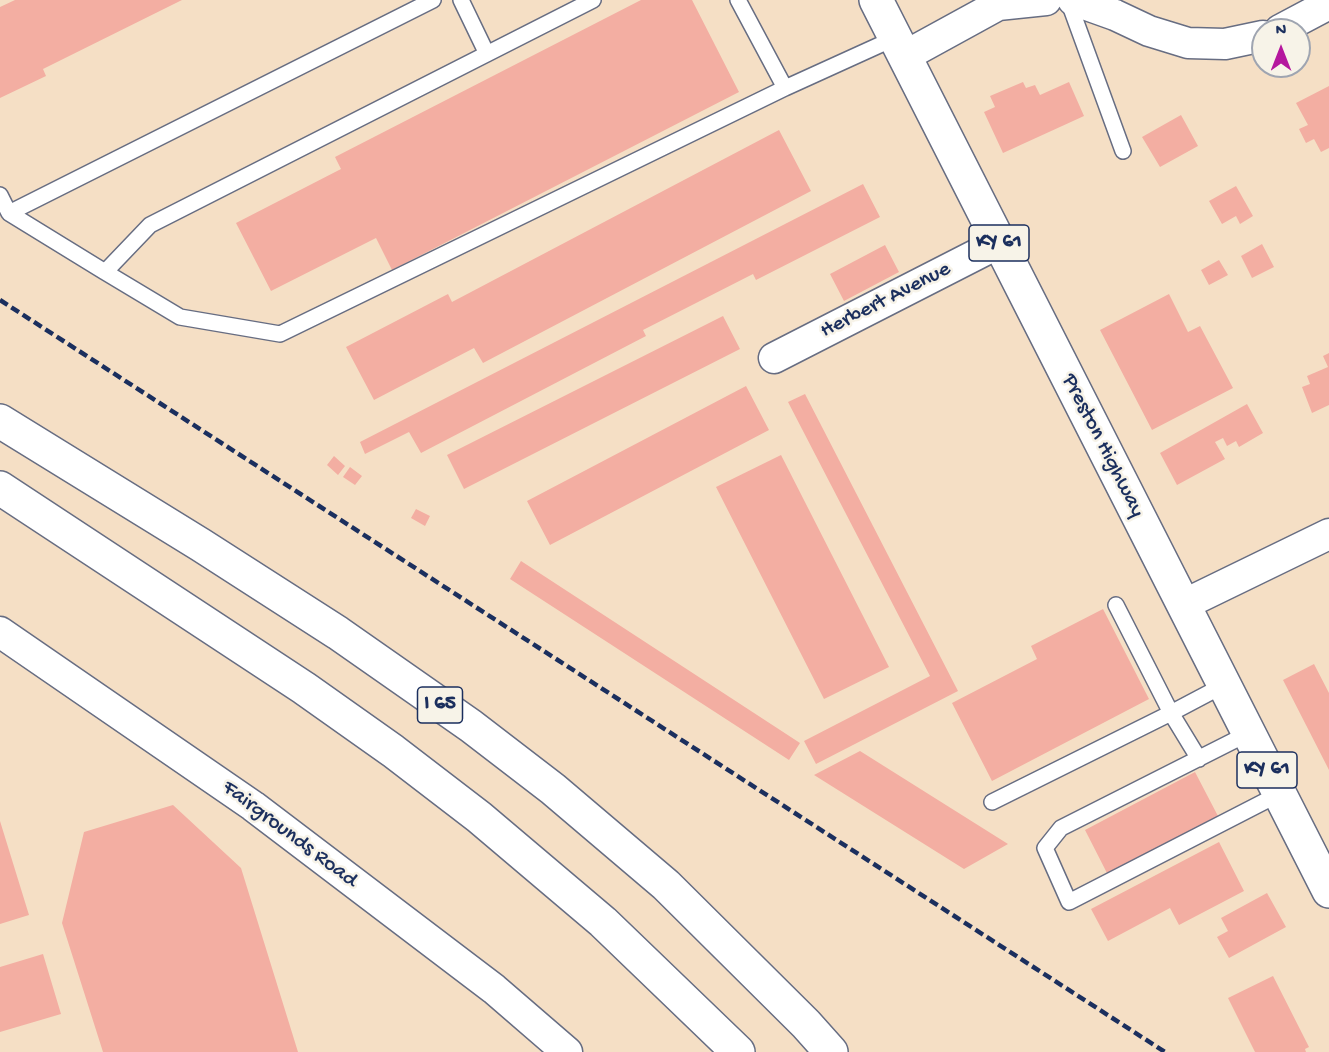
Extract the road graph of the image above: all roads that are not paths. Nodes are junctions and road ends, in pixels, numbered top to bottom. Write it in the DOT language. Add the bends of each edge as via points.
graph roads {
  1 [pos="434,0"];
  2 [pos="460,0"];
  3 [pos="593,0"];
  4 [pos="738,0"];
  5 [pos="876,0"];
  6 [pos="1046,0"];
  7 [pos="1068,0"];
  8 [pos="1073,0"];
  9 [pos="1329,4"];
  10 [pos="1303,18"];
  11 [pos="1251,39"];
  12 [pos="900,47"];
  13 [pos="487,54"];
  14 [pos="785,88"];
  15 [pos="1122,151"];
  16 [pos="0,195"];
  17 [pos="9,213"];
  18 [pos="999,243"];
  19 [pos="105,272"];
  20 [pos="774,358"];
  21 [pos="0,421"];
  22 [pos="0,488"];
  23 [pos="1329,534"];
  24 [pos="1116,605"];
  25 [pos="1183,605"];
  26 [pos="0,632"];
  27 [pos="1224,685"];
  28 [pos="1171,713"];
  29 [pos="1248,733"];
  30 [pos="1199,759"];
  31 [pos="1279,794"];
  32 [pos="992,802"];
  33 [pos="1329,891"];
  34 [pos="567,1052"];
  35 [pos="738,1052"];
  36 [pos="831,1052"];
  1 -- 17 [label="lane"];
  2 -- 13 [label="lane"];
  3 -- 13 [label="lane"];
  4 -- 14 [label="lane"];
  5 -- 12 [label="main road, Preston Highway / KY 61"];
  6 -- 12 [label="street" via="998,5"];
  7 -- 15 [label="lane"];
  8 -- 11 [label="street" via="1149,32 1188,43 1225,44"];
  9 -- 10 [label="street"];
  12 -- 14 [label="lane"];
  12 -- 18 [label="main road, Preston Highway / KY 61"];
  13 -- 19 [label="lane" via="150,225"];
  14 -- 19 [label="lane" via="280,334 180,317"];
  16 -- 17 [label="lane"];
  17 -- 19 [label="lane"];
  18 -- 20 [label="street, Herbert Avenue"];
  18 -- 25 [label="main road, Preston Highway / KY 61"];
  21 -- 36 [label="main road, I 65" via="338,633 471,726 666,885"];
  22 -- 35 [label="main road" via="304,688 419,771 603,922"];
  23 -- 25 [label="street"];
  24 -- 28 [label="lane"];
  25 -- 27 [label="main road, Preston Highway / KY 61"];
  26 -- 34 [label="street, Fairgrounds Road" via="253,806 494,989"];
  27 -- 28 [label="lane"];
  27 -- 29 [label="main road, Preston Highway / KY 61"];
  28 -- 30 [label="lane"];
  28 -- 32 [label="lane"];
  29 -- 30 [label="lane"];
  29 -- 31 [label="main road, Preston Highway / KY 61"];
  30 -- 31 [label="lane" via="1061,828 1045,848 1070,902"];
  31 -- 33 [label="main road, Preston Highway / KY 61"];
}
